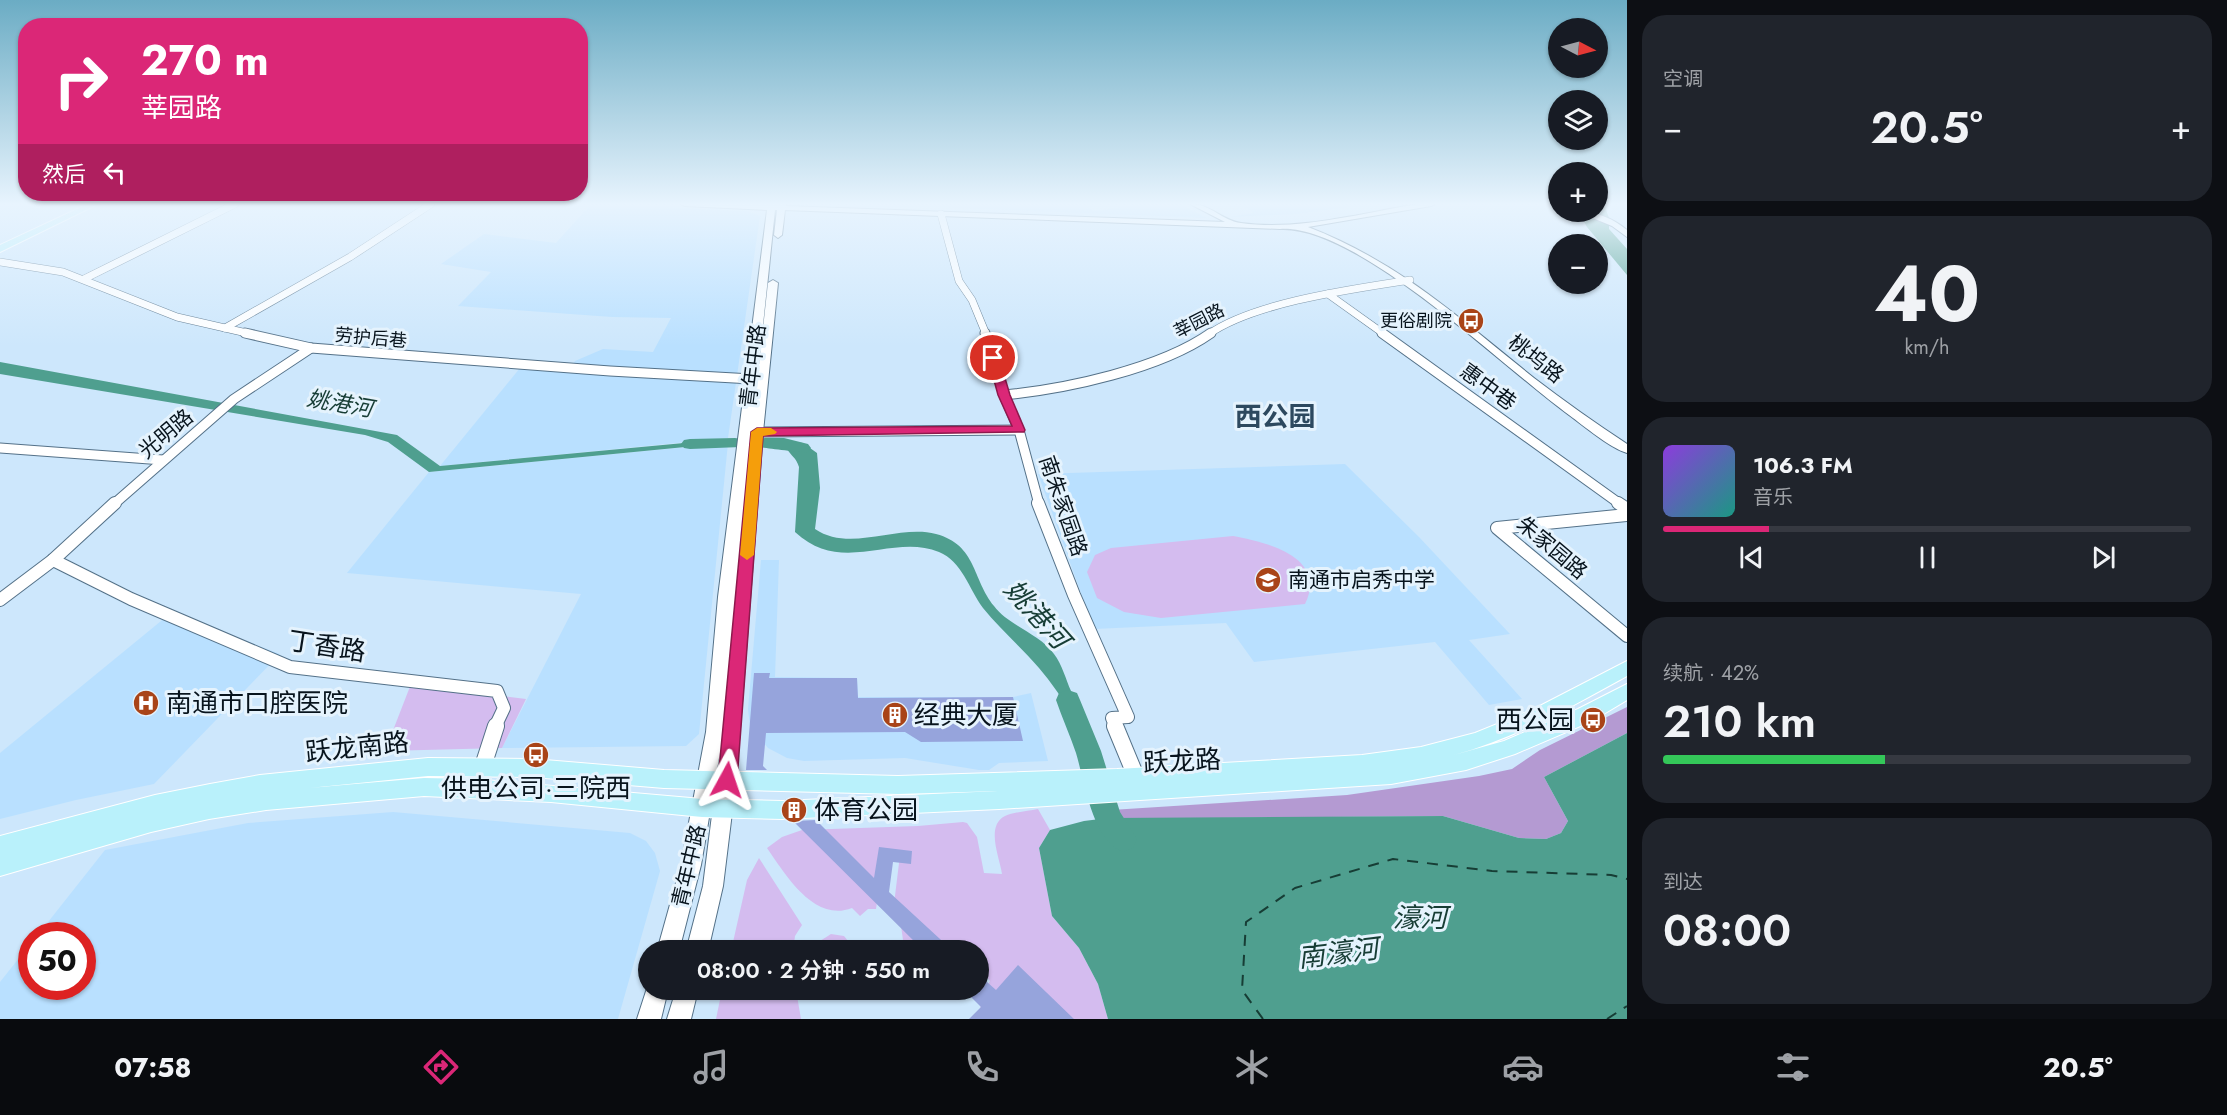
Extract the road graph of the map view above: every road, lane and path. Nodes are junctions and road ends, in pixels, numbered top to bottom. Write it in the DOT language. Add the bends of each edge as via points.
graph roads {
  1 [pos="139,252"];
  2 [pos="357,252"];
  3 [pos="770,252"];
  4 [pos="772,252"];
  5 [pos="951,252"];
  6 [pos="1358,252"];
  7 [pos="1365,252"];
  8 [pos="0,262"];
  9 [pos="84,279"];
  10 [pos="1407,280"];
  11 [pos="1328,294"];
  12 [pos="225,328"];
  13 [pos="311,348"];
  14 [pos="752,379"];
  15 [pos="1004,395"];
  16 [pos="1019,430"];
  17 [pos="751,432"];
  18 [pos="0,448"];
  19 [pos="1627,449"];
  20 [pos="163,460"];
  21 [pos="1627,509"];
  22 [pos="1627,515"];
  23 [pos="53,560"];
  24 [pos="0,600"];
  25 [pos="1627,636"];
  26 [pos="1627,668"];
  27 [pos="1627,691"];
  28 [pos="483,766"];
  29 [pos="717,780"];
  30 [pos="1129,784"];
  31 [pos="1066,787"];
  32 [pos="712,808"];
  33 [pos="0,846"];
  34 [pos="0,865"];
  35 [pos="671,940"];
  36 [pos="700,940"];
  37 [pos="655,1000"];
  38 [pos="684,1000"];
  39 [pos="650,1019"];
  40 [pos="679,1019"];
  1 -- 9 [label="street"];
  2 -- 12 [label="street"];
  3 -- 14 [label="main road, 青年中路"];
  4 -- 17 [label="main road, 青年中路"];
  5 -- 15 [label="street, 南朱家园路" via="958,281 972,300 988,340"];
  6 -- 10 [label="main road, 桃坞路"];
  7 -- 10 [label="main road, 桃坞路"];
  8 -- 9 [label="street, 劳护后巷"];
  9 -- 12 [label="street, 劳护后巷" via="177,317"];
  10 -- 11 [label="street, 莘园路"];
  10 -- 19 [label="main road, 桃坞路" via="1532,382"];
  11 -- 15 [label="street, 莘园路" via="1225,324 1196,343 1080,385"];
  11 -- 21 [label="street, 惠中巷"];
  12 -- 13 [label="street, 劳护后巷"];
  13 -- 14 [label="street, 劳护后巷"];
  13 -- 20 [label="street, 光明路" via="234,399"];
  14 -- 17 [label="main road, 青年中路"];
  15 -- 16 [label="street, 南朱家园路"];
  16 -- 17 [label="street"];
  16 -- 30 [label="street, 南朱家园路" via="1034,492 1128,717 1112,718"];
  17 -- 29 [label="main road, 青年中路"];
  17 -- 29 [label="main road, 青年中路" via="726,597 715,732"];
  18 -- 20 [label="street"];
  20 -- 23 [label="street, 光明路"];
  22 -- 25 [label="street, 朱家园路" via="1497,528"];
  23 -- 24 [label="street, 光明路"];
  23 -- 28 [label="street, 丁香路" via="131,599 290,666 497,691 504,708"];
  26 -- 30 [label="main road, 跃龙路" via="1541,714 1478,740 1421,755 1362,764"];
  27 -- 30 [label="main road, 跃龙路" via="1585,715 1508,748 1433,768 1380,776"];
  28 -- 29 [label="main road, 跃龙南路"];
  28 -- 33 [label="main road, 跃龙南路" via="428,767 260,784 155,804"];
  29 -- 31 [label="main road, 跃龙路"];
  29 -- 32 [label="main road, 青年中路"];
  30 -- 31 [label="main road, 跃龙路"];
  31 -- 32 [label="main road, 跃龙路" via="782,810"];
  32 -- 34 [label="main road, 跃龙南路" via="474,788 368,791 209,810 151,822"];
  32 -- 35 [label="main road, 青年中路" via="691,865"];
  32 -- 36 [label="main road, 青年中路" via="713,886"];
  37 -- 39 [label="main road"];
  38 -- 40 [label="main road"];
}
